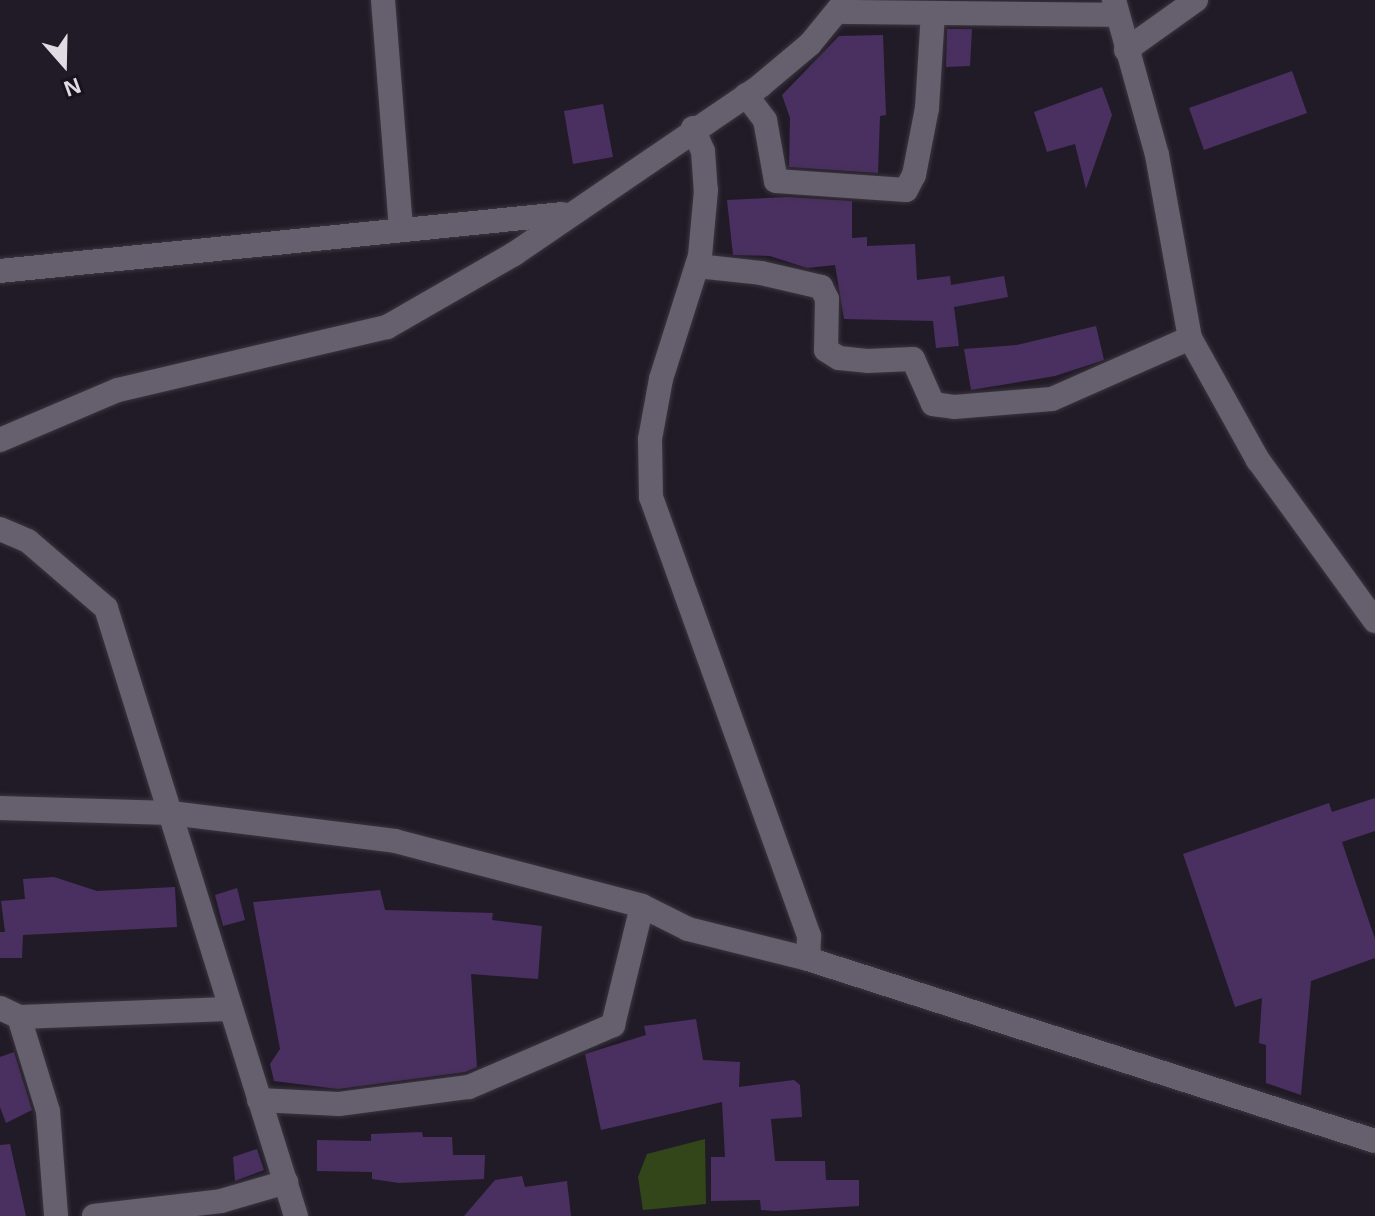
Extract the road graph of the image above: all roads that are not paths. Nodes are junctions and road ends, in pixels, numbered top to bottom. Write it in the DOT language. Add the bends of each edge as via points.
graph roads {
  1 [pos="383,0"];
  2 [pos="1196,0"];
  3 [pos="843,6"];
  4 [pos="1115,7"];
  5 [pos="933,13"];
  6 [pos="1126,50"];
  7 [pos="746,95"];
  8 [pos="693,128"];
  9 [pos="571,212"];
  10 [pos="401,228"];
  11 [pos="697,266"];
  12 [pos="0,271"];
  13 [pos="1190,338"];
  14 [pos="0,440"];
  15 [pos="0,529"];
  16 [pos="1375,621"];
  17 [pos="0,808"];
  18 [pos="171,813"];
  19 [pos="642,906"];
  20 [pos="808,959"];
  21 [pos="229,1009"];
  22 [pos="9,1013"];
  23 [pos="259,1100"];
  24 [pos="1375,1141"];
  25 [pos="286,1182"];
  26 [pos="61,1215"];
  27 [pos="94,1216"];
  28 [pos="296,1216"];
  1 -- 10 [label="street"];
  2 -- 6 [label="street"];
  3 -- 5 [label="street"];
  3 -- 7 [label="street"];
  4 -- 5 [label="street"];
  4 -- 6 [label="street"];
  5 -- 7 [label="street" via="927,108 906,190 776,181 765,120"];
  6 -- 13 [label="street" via="1157,155"];
  7 -- 8 [label="street"];
  8 -- 9 [label="street"];
  8 -- 11 [label="street" via="703,151 706,190"];
  9 -- 10 [label="street" via="540,220"];
  9 -- 14 [label="street" via="514,254 387,327 118,390"];
  10 -- 12 [label="street"];
  11 -- 13 [label="street" via="821,287 827,299 826,350 839,358 867,361 913,359 933,404 1052,399"];
  11 -- 20 [label="street" via="661,379 650,439 651,497 809,936"];
  13 -- 16 [label="street" via="1258,460"];
  15 -- 18 [label="street" via="28,541 106,608"];
  17 -- 18 [label="street"];
  18 -- 19 [label="street" via="395,841"];
  18 -- 21 [label="street"];
  19 -- 20 [label="street" via="688,929"];
  19 -- 23 [label="street" via="613,1025 469,1087 339,1104"];
  20 -- 24 [label="street"];
  21 -- 22 [label="street"];
  21 -- 23 [label="street"];
  22 -- 26 [label="street" via="48,1111 48,1156"];
  23 -- 25 [label="street"];
  25 -- 27 [label="street" via="221,1201"];
  25 -- 28 [label="street"];
}
